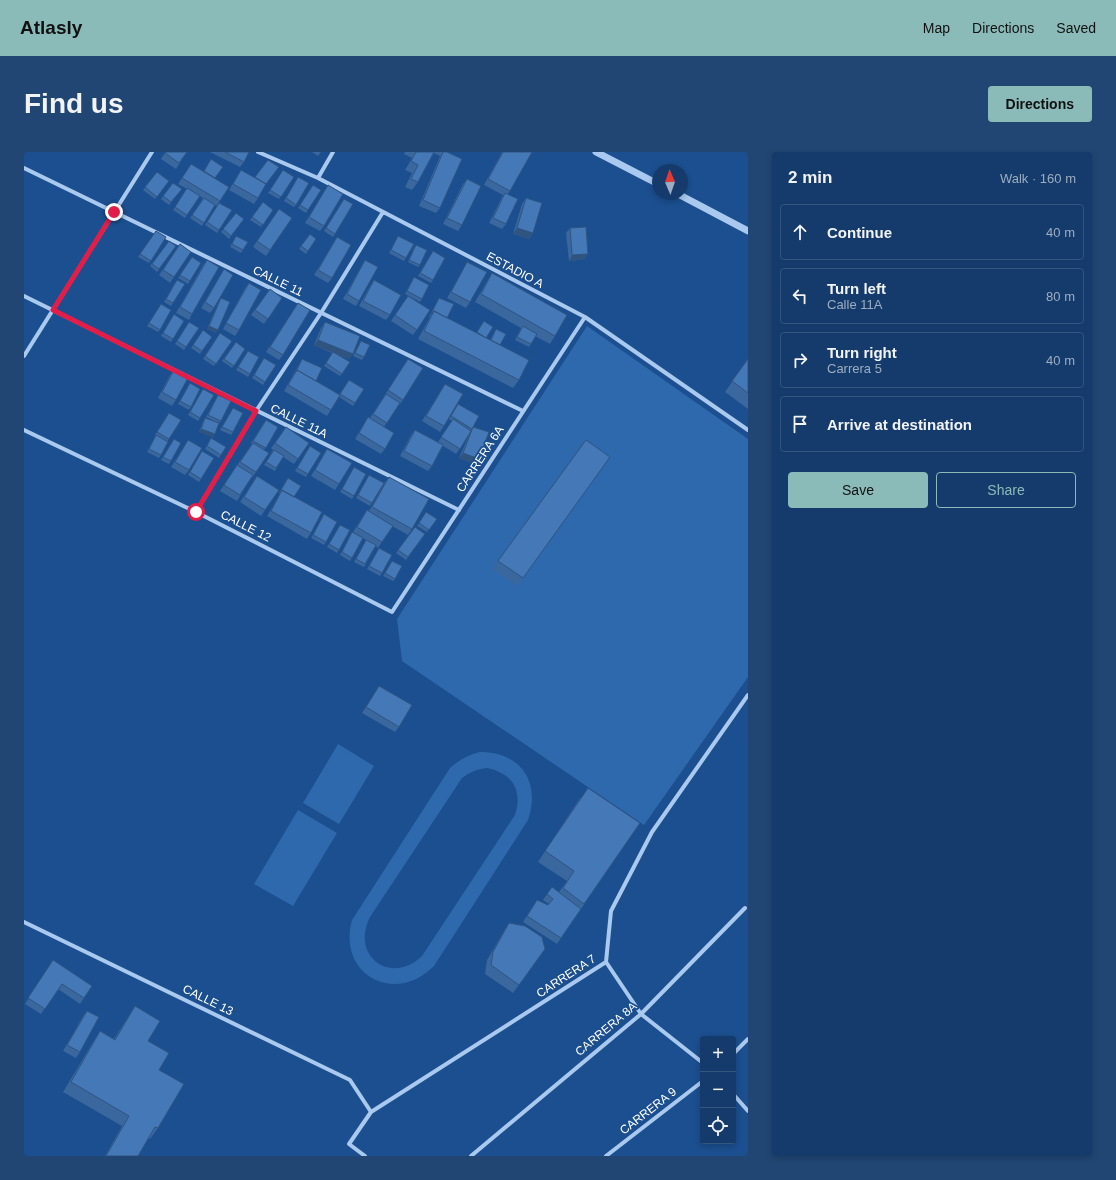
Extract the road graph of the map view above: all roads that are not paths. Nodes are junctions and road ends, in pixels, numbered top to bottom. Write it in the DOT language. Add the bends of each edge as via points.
graph roads {
  1 [pos="152,152"];
  2 [pos="258,152"];
  3 [pos="333,152"];
  4 [pos="596,152"];
  5 [pos="24,168"];
  6 [pos="318,178"];
  7 [pos="652,181"];
  8 [pos="688,199"];
  9 [pos="114,212"];
  10 [pos="383,212"];
  11 [pos="748,231"];
  12 [pos="24,296"];
  13 [pos="53,310"];
  14 [pos="321,313"];
  15 [pos="585,317"];
  16 [pos="24,356"];
  17 [pos="256,411"];
  18 [pos="523,411"];
  19 [pos="24,430"];
  20 [pos="748,430"];
  21 [pos="458,510"];
  22 [pos="196,512"];
  23 [pos="392,612"];
  24 [pos="748,695"];
  25 [pos="745,908"];
  26 [pos="24,922"];
  27 [pos="606,962"];
  28 [pos="641,1014"];
  29 [pos="748,1039"];
  30 [pos="736,1051"];
  31 [pos="700,1062"];
  32 [pos="700,1083"];
  33 [pos="736,1097"];
  34 [pos="748,1111"];
  35 [pos="371,1112"];
  36 [pos="365,1156"];
  37 [pos="471,1156"];
  38 [pos="606,1156"];
  1 -- 9 [label="street"];
  2 -- 6 [label="street, ESTADIO A"];
  3 -- 6 [label="street"];
  4 -- 7 [label="street"];
  5 -- 9 [label="street, CALLE 11"];
  6 -- 10 [label="street, ESTADIO A"];
  8 -- 11 [label="street"];
  9 -- 13 [label="street"];
  9 -- 14 [label="street, CALLE 11"];
  10 -- 14 [label="street"];
  10 -- 15 [label="street, ESTADIO A"];
  12 -- 13 [label="street, CALLE 11A"];
  13 -- 16 [label="street"];
  13 -- 17 [label="street, CALLE 11A"];
  14 -- 17 [label="street"];
  14 -- 18 [label="street, CALLE 11"];
  15 -- 18 [label="street, CARRERA 6A"];
  15 -- 20 [label="street, ESTADIO A"];
  17 -- 21 [label="street, CALLE 11A"];
  17 -- 22 [label="street"];
  18 -- 21 [label="street, CARRERA 6A"];
  19 -- 22 [label="street, CALLE 12"];
  21 -- 23 [label="street, CARRERA 6A"];
  22 -- 23 [label="street, CALLE 12"];
  24 -- 27 [label="street, CARRERA 7" via="652,832 611,911"];
  25 -- 28 [label="street, CARRERA 8A"];
  26 -- 35 [label="street, CALLE 13" via="350,1080"];
  27 -- 28 [label="street"];
  27 -- 35 [label="street, CARRERA 7"];
  28 -- 31 [label="street"];
  28 -- 37 [label="street, CARRERA 8A"];
  29 -- 30 [label="street"];
  32 -- 38 [label="street, CARRERA 9"];
  33 -- 34 [label="street"];
  35 -- 36 [label="street, CARRERA 7" via="349,1144"];
}
